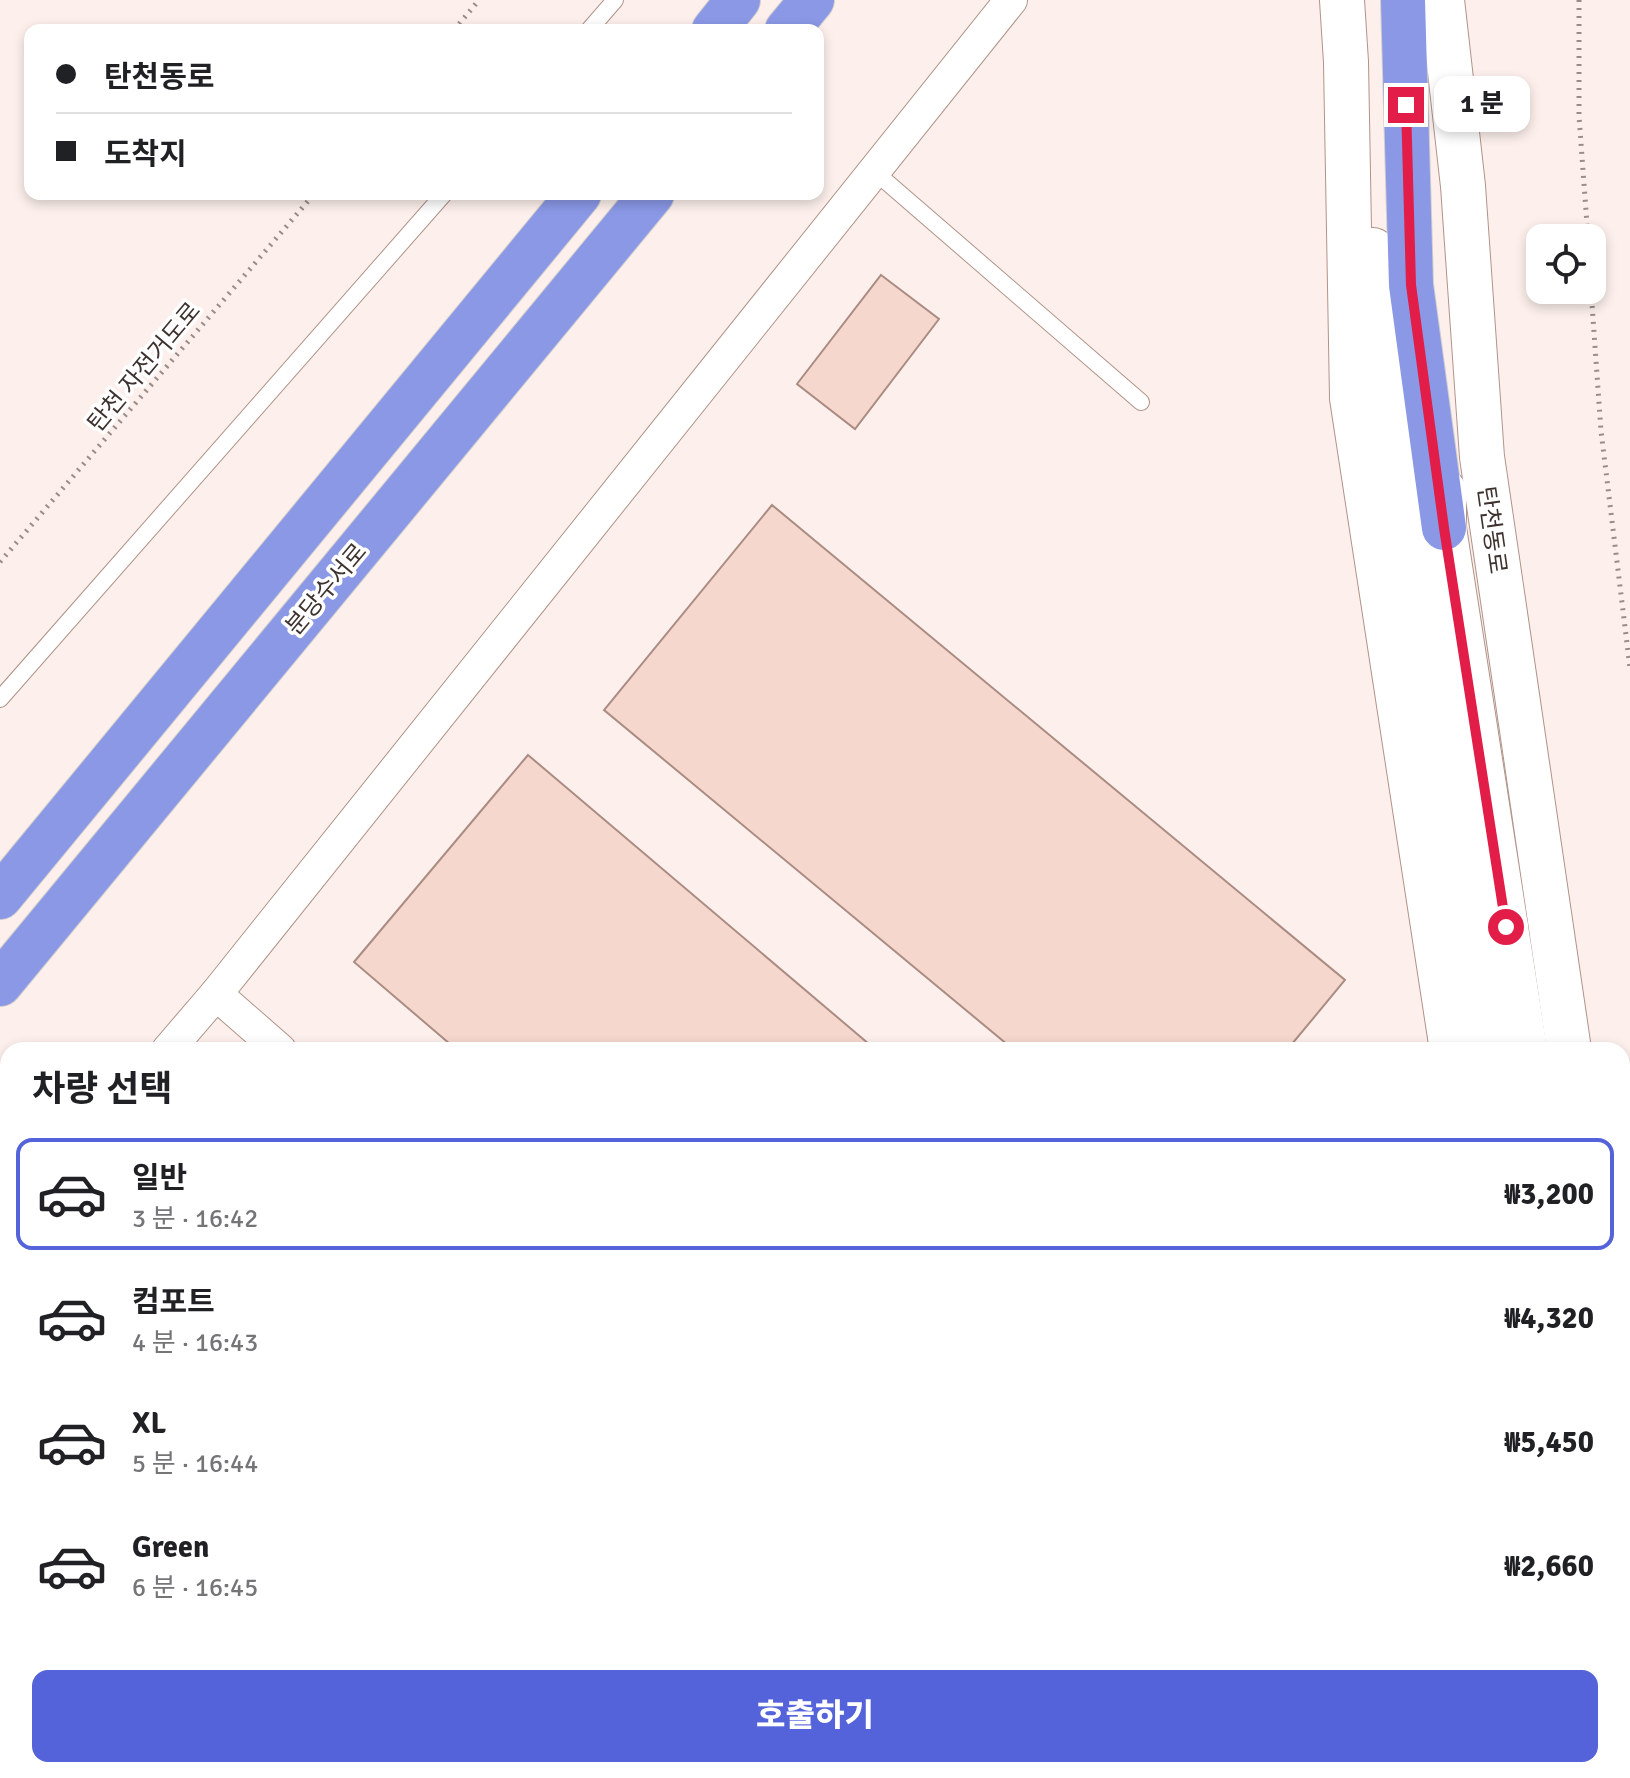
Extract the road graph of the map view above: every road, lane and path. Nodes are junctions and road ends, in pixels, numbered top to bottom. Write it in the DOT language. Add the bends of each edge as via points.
graph roads {
  1 [pos="479,0"];
  2 [pos="615,0"];
  3 [pos="738,0"];
  4 [pos="812,0"];
  5 [pos="1011,0"];
  6 [pos="1342,0"];
  7 [pos="1579,0"];
  8 [pos="1429,3"];
  9 [pos="459,24"];
  10 [pos="594,24"];
  11 [pos="719,24"];
  12 [pos="792,24"];
  13 [pos="1346,62"];
  14 [pos="874,171"];
  15 [pos="309,200"];
  16 [pos="439,200"];
  17 [pos="574,200"];
  18 [pos="647,200"];
  19 [pos="1587,224"];
  20 [pos="1592,304"];
  21 [pos="1141,402"];
  22 [pos="1444,528"];
  23 [pos="0,562"];
  24 [pos="1630,668"];
  25 [pos="0,699"];
  26 [pos="0,897"];
  27 [pos="0,984"];
  28 [pos="216,994"];
  29 [pos="175,1042"];
  30 [pos="271,1042"];
  31 [pos="1451,1042"];
  32 [pos="1486,1042"];
  33 [pos="1524,1042"];
  34 [pos="1568,1042"];
  1 -- 9 [label="path"];
  2 -- 10 [label="lane"];
  3 -- 11 [label="highway"];
  4 -- 12 [label="highway"];
  5 -- 14 [label="street"];
  6 -- 13 [label="main road"];
  7 -- 19 [label="path" via="1579,116"];
  8 -- 22 [label="highway" via="1411,285"];
  8 -- 34 [label="main road, 탄천동로" via="1463,186 1482,457"];
  13 -- 31 [label="main road" via="1352,398"];
  13 -- 32 [label="main road"];
  14 -- 21 [label="lane"];
  14 -- 28 [label="street"];
  15 -- 23 [label="path, 탄천 자전거도로"];
  16 -- 25 [label="lane"];
  17 -- 26 [label="highway"];
  18 -- 27 [label="highway, 분당수서로"];
  20 -- 24 [label="path" via="1601,431"];
  22 -- 33 [label="main road, 탄천동로"];
  28 -- 29 [label="street"];
  28 -- 30 [label="street"];
}
